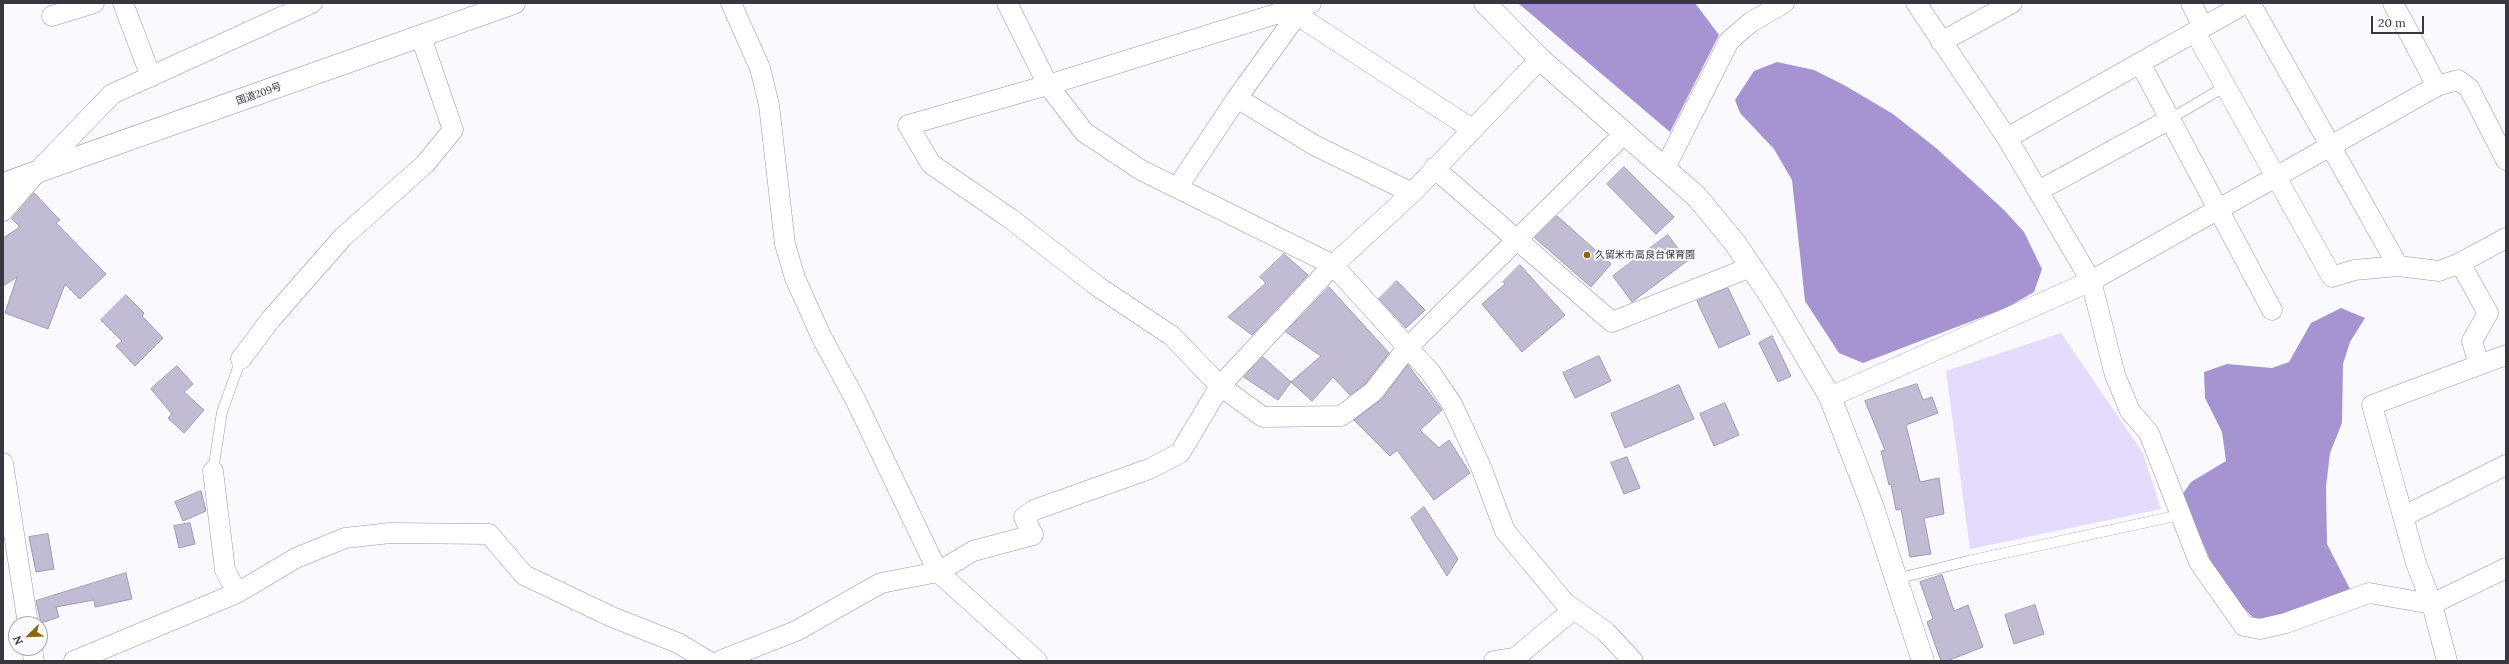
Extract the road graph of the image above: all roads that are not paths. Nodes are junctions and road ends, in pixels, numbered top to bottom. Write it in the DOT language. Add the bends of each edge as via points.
graph roads {
  1 [pos="94,3"];
  2 [pos="123,3"];
  3 [pos="312,3"];
  4 [pos="514,3"];
  5 [pos="732,3"];
  6 [pos="1007,3"];
  7 [pos="1485,3"];
  8 [pos="1784,3"];
  9 [pos="1916,3"];
  10 [pos="2012,3"];
  11 [pos="2191,3"];
  12 [pos="2246,3"];
  13 [pos="2250,3"];
  14 [pos="2393,3"];
  15 [pos="1296,8"];
  16 [pos="52,16"];
  17 [pos="2199,30"];
  18 [pos="421,37"];
  19 [pos="1941,42"];
  20 [pos="1540,59"];
  21 [pos="2140,63"];
  22 [pos="151,77"];
  23 [pos="1048,85"];
  24 [pos="2226,86"];
  25 [pos="2437,86"];
  26 [pos="1238,98"];
  27 [pos="2170,119"];
  28 [pos="1472,129"];
  29 [pos="1625,133"];
  30 [pos="2007,138"];
  31 [pos="2331,148"];
  32 [pos="2506,160"];
  33 [pos="1434,168"];
  34 [pos="1665,168"];
  35 [pos="37,172"];
  36 [pos="2277,178"];
  37 [pos="3,184"];
  38 [pos="1177,188"];
  39 [pos="2038,191"];
  40 [pos="1412,193"];
  41 [pos="2220,209"];
  42 [pos="3,211"];
  43 [pos="2506,238"];
  44 [pos="1516,240"];
  45 [pos="2460,263"];
  46 [pos="1333,265"];
  47 [pos="2398,266"];
  48 [pos="1750,267"];
  49 [pos="2091,281"];
  50 [pos="2272,310"];
  51 [pos="1407,348"];
  52 [pos="2506,355"];
  53 [pos="241,359"];
  54 [pos="2479,365"];
  55 [pos="1220,386"];
  56 [pos="1830,397"];
  57 [pos="3,463"];
  58 [pos="2506,465"];
  59 [pos="213,471"];
  60 [pos="2180,515"];
  61 [pos="2404,516"];
  62 [pos="2506,568"];
  63 [pos="938,572"];
  64 [pos="1896,579"];
  65 [pos="237,594"];
  66 [pos="2432,604"];
  67 [pos="1574,609"];
  68 [pos="27,616"];
  69 [pos="1517,659"];
  70 [pos="74,661"];
  71 [pos="708,661"];
  72 [pos="719,661"];
  73 [pos="1037,661"];
  74 [pos="1494,661"];
  75 [pos="1634,661"];
  76 [pos="1923,661"];
  77 [pos="2447,661"];
  1 -- 16 [label="street"];
  2 -- 22 [label="street"];
  3 -- 22 [label="street"];
  4 -- 18 [label="main road, 国道209号"];
  5 -- 63 [label="street" via="760,68 770,105 786,244 795,278"];
  6 -- 23 [label="street"];
  7 -- 20 [label="main road"];
  8 -- 34 [label="street" via="1751,22 1729,41"];
  9 -- 19 [label="street"];
  10 -- 19 [label="street"];
  11 -- 17 [label="street"];
  12 -- 17 [label="street"];
  13 -- 31 [label="street"];
  14 -- 25 [label="street"];
  15 -- 23 [label="street"];
  15 -- 26 [label="street"];
  15 -- 28 [label="street"];
  17 -- 21 [label="street"];
  17 -- 24 [label="street"];
  18 -- 35 [label="main road, 国道209号"];
  18 -- 53 [label="street" via="453,130 425,164 343,237 271,319"];
  19 -- 30 [label="street"];
  20 -- 28 [label="street"];
  20 -- 29 [label="main road"];
  21 -- 27 [label="street"];
  21 -- 30 [label="street"];
  22 -- 35 [label="street" via="112,94"];
  23 -- 38 [label="street" via="1084,132 1141,170"];
  23 -- 55 [label="street" via="908,125 931,164 1011,219 1097,286 1172,336"];
  24 -- 27 [label="lane"];
  24 -- 36 [label="street"];
  25 -- 31 [label="street"];
  25 -- 32 [label="street" via="2458,80 2469,88"];
  26 -- 38 [label="street"];
  26 -- 40 [label="street" via="1314,145"];
  27 -- 39 [label="street"];
  27 -- 41 [label="street"];
  28 -- 33 [label="street"];
  29 -- 34 [label="main road"];
  29 -- 44 [label="street"];
  30 -- 39 [label="street"];
  31 -- 36 [label="street"];
  31 -- 47 [label="street"];
  33 -- 40 [label="street"];
  33 -- 44 [label="street"];
  34 -- 48 [label="main road" via="1697,197 1735,243"];
  35 -- 37 [label="main road, 国道209号"];
  35 -- 42 [label="street"];
  36 -- 41 [label="street"];
  36 -- 47 [label="street" via="2332,277 2354,270"];
  38 -- 46 [label="street"];
  39 -- 49 [label="street"];
  40 -- 46 [label="street"];
  41 -- 49 [label="street"];
  41 -- 50 [label="street"];
  43 -- 45 [label="street"];
  44 -- 48 [label="street" via="1612,322"];
  44 -- 51 [label="street"];
  45 -- 47 [label="street" via="2439,271"];
  45 -- 54 [label="street" via="2488,313 2472,341"];
  46 -- 51 [label="street"];
  46 -- 55 [label="street"];
  48 -- 56 [label="main road" via="1770,295"];
  49 -- 56 [label="street"];
  49 -- 60 [label="street" via="2115,375 2130,411 2149,433"];
  51 -- 55 [label="street" via="1373,392 1341,416 1263,417"];
  51 -- 67 [label="street" via="1431,374 1452,404 1481,467 1505,531 1565,603"];
  52 -- 54 [label="street"];
  53 -- 59 [label="lane" via="222,412"];
  54 -- 61 [label="street" via="2372,405"];
  55 -- 63 [label="street" via="1180,453 1149,470 1034,510 1024,517 1033,535 973,551"];
  56 -- 64 [label="main road" via="1872,505"];
  57 -- 68 [label="street"];
  58 -- 61 [label="street"];
  59 -- 65 [label="street" via="225,570"];
  60 -- 64 [label="lane"];
  60 -- 66 [label="street" via="2199,562 2244,626 2260,629 2286,623 2370,593"];
  61 -- 66 [label="street" via="2416,563"];
  62 -- 66 [label="street"];
  63 -- 72 [label="street" via="881,583 796,631"];
  63 -- 73 [label="street"];
  64 -- 76 [label="main road"];
  65 -- 70 [label="street"];
  65 -- 71 [label="street" via="296,558 346,538 390,533 489,534 524,575 678,643"];
  66 -- 77 [label="street"];
  67 -- 69 [label="street"];
  67 -- 75 [label="street" via="1606,632"];
  69 -- 74 [label="street"];
}
